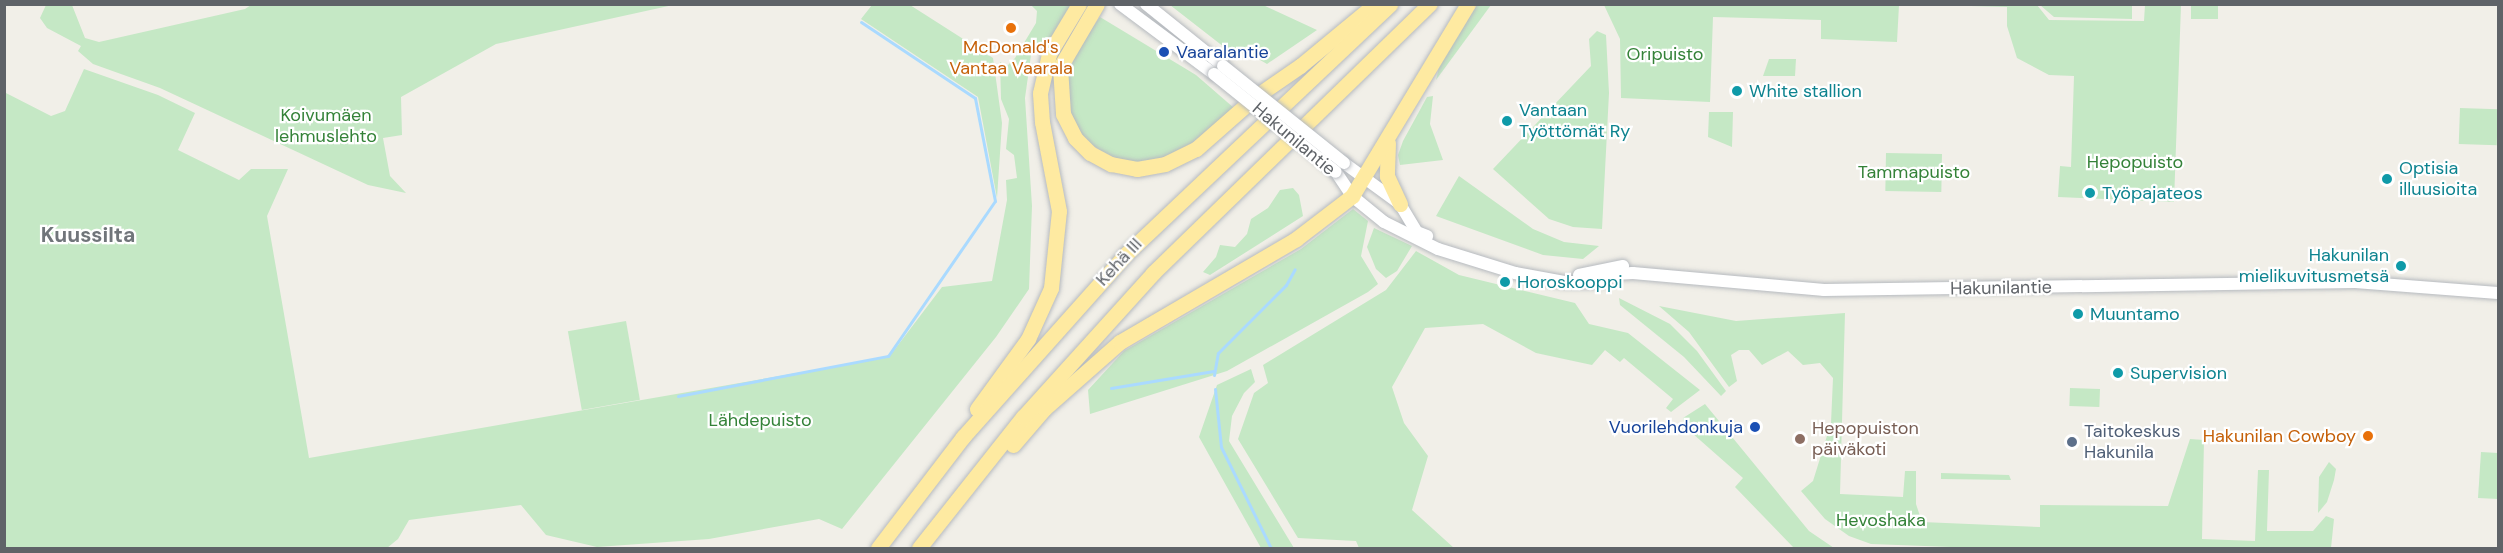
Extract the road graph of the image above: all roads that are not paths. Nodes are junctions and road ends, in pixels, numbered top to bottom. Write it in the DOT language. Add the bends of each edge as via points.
graph roads {
  1 [pos="1079,4"];
  2 [pos="1096,4"];
  3 [pos="1120,4"];
  4 [pos="1146,4"];
  5 [pos="1375,4"];
  6 [pos="1390,4"];
  7 [pos="1430,4"];
  8 [pos="1468,4"];
  9 [pos="1219,70"];
  10 [pos="1393,129"];
  11 [pos="1340,168"];
  12 [pos="1362,179"];
  13 [pos="1352,196"];
  14 [pos="1400,204"];
  15 [pos="1719,282"];
  16 [pos="2283,284"];
  17 [pos="2499,288"];
  18 [pos="2499,293"];
  19 [pos="963,437"];
  20 [pos="978,472"];
  21 [pos="878,549"];
  22 [pos="919,549"];
  1 -- 19 [label="highway" via="1049,54 1041,93 1042,122 1059,211 1051,288 1028,339 981,401"];
  2 -- 5 [label="highway" via="1060,67 1063,114 1075,138 1090,153 1111,164 1137,169 1165,164 1196,149 1255,97 1300,66"];
  3 -- 9 [label="main road, Hakunilantie"];
  4 -- 9 [label="main road, Hakunilantie"];
  6 -- 19 [label="highway, Kehä III" via="1125,255"];
  7 -- 20 [label="highway, Kehä III" via="1153,273"];
  8 -- 10 [label="highway"];
  9 -- 11 [label="main road, Hakunilantie, bridge"];
  10 -- 12 [label="highway"];
  10 -- 14 [label="highway" via="1385,161"];
  11 -- 12 [label="main road, Hakunilantie"];
  11 -- 13 [label="main road, Hakunilantie"];
  12 -- 13 [label="highway"];
  12 -- 14 [label="main road, Hakunilantie"];
  13 -- 15 [label="main road, Hakunilantie" via="1384,222 1438,249 1515,273 1564,282 1599,282 1614,274 1633,273"];
  13 -- 20 [label="highway" via="1296,239 1120,342 1044,409 1012,446"];
  14 -- 15 [label="main road, Hakunilantie" via="1417,231 1448,247 1508,265 1587,276 1612,267 1632,266"];
  15 -- 16 [label="main road, Hakunilantie" via="1857,291"];
  16 -- 17 [label="main road, Hakunilantie" via="2309,278 2374,277"];
  16 -- 18 [label="main road, Hakunilantie" via="2374,282"];
  19 -- 21 [label="highway, Kehä III"];
  20 -- 22 [label="highway, Kehä III"];
}
